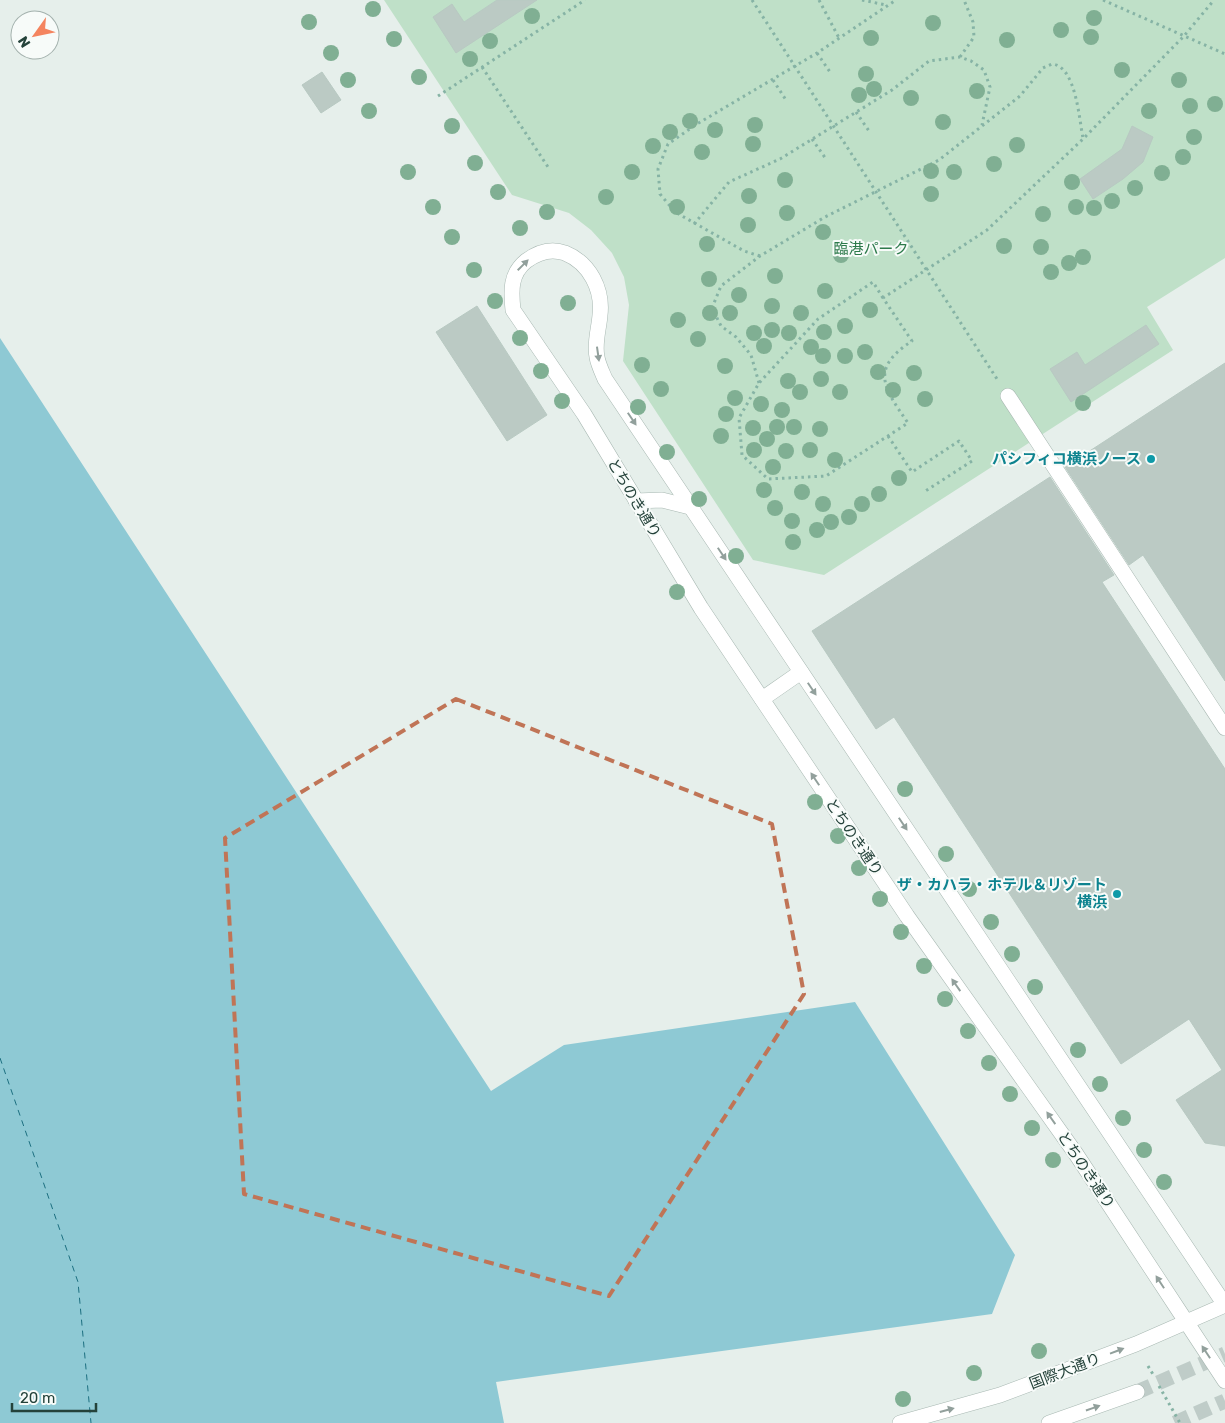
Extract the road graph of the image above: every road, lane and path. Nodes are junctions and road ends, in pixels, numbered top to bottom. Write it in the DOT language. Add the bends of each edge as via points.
graph roads {
  1 [pos="586,0"];
  2 [pos="752,0"];
  3 [pos="819,0"];
  4 [pos="862,0"];
  5 [pos="896,0"];
  6 [pos="964,0"];
  7 [pos="1103,0"];
  8 [pos="1214,0"];
  9 [pos="887,5"];
  10 [pos="1184,36"];
  11 [pos="839,38"];
  12 [pos="817,53"];
  13 [pos="1225,54"];
  14 [pos="960,57"];
  15 [pos="795,66"];
  16 [pos="482,67"];
  17 [pos="830,72"];
  18 [pos="773,80"];
  19 [pos="438,96"];
  20 [pos="786,100"];
  21 [pos="856,112"];
  22 [pos="982,125"];
  23 [pos="834,126"];
  24 [pos="869,132"];
  25 [pos="812,139"];
  26 [pos="1083,139"];
  27 [pos="826,160"];
  28 [pos="548,167"];
  29 [pos="877,192"];
  30 [pos="694,224"];
  31 [pos="760,256"];
  32 [pos="928,269"];
  33 [pos="883,298"];
  34 [pos="760,383"];
  35 [pos="1008,396"];
  36 [pos="888,436"];
  37 [pos="924,492"];
  38 [pos="636,501"];
  39 [pos="690,507"];
  40 [pos="801,672"];
  41 [pos="762,699"];
  42 [pos="1225,728"];
  43 [pos="1225,1306"];
  44 [pos="1187,1323"];
  45 [pos="1148,1366"];
  46 [pos="1225,1381"];
  47 [pos="1137,1392"];
  48 [pos="900,1423"];
  49 [pos="1049,1423"];
  50 [pos="1180,1423"];
  1 -- 16 [label="path"];
  2 -- 15 [label="path"];
  3 -- 11 [label="path"];
  4 -- 9 [label="path"];
  5 -- 9 [label="path"];
  6 -- 14 [label="path" via="970,11 974,37"];
  7 -- 10 [label="path"];
  8 -- 10 [label="path"];
  9 -- 11 [label="path"];
  10 -- 13 [label="path"];
  10 -- 26 [label="path"];
  11 -- 12 [label="path"];
  12 -- 15 [label="path"];
  12 -- 17 [label="path"];
  14 -- 21 [label="path" via="929,61 892,90"];
  14 -- 22 [label="path" via="984,70 990,87"];
  15 -- 18 [label="path"];
  15 -- 23 [label="path"];
  16 -- 19 [label="path"];
  16 -- 28 [label="path"];
  18 -- 20 [label="path"];
  18 -- 30 [label="path" via="668,144 658,169 660,194 675,212"];
  21 -- 23 [label="path"];
  21 -- 24 [label="path"];
  22 -- 26 [label="path" via="1020,96 1043,68 1056,64 1064,69 1072,85"];
  22 -- 29 [label="path" via="939,160"];
  23 -- 25 [label="path"];
  23 -- 29 [label="path"];
  25 -- 27 [label="path"];
  25 -- 30 [label="path" via="780,159 729,182"];
  26 -- 32 [label="path" via="987,230"];
  29 -- 31 [label="path" via="825,217"];
  29 -- 32 [label="path"];
  30 -- 31 [label="path"];
  31 -- 34 [label="path" via="721,286 712,308 721,326 736,337 750,354"];
  32 -- 33 [label="path"];
  32 -- 35 [label="path"];
  33 -- 34 [label="path" via="873,282 818,319"];
  33 -- 36 [label="path" via="912,341 898,350 884,369 885,386 908,423"];
  34 -- 36 [label="path" via="740,418 742,455 768,479 826,476"];
  35 -- 42 [label="street"];
  36 -- 37 [label="path" via="912,472 959,441 972,461"];
  38 -- 39 [label="street" via="662,500"];
  38 -- 39 [label="street, とちのき通り, one-way" via="584,414 514,310 513,279 522,265 535,255 556,251 574,258 593,277 599,294 600,313 597,356 604,379"];
  38 -- 41 [label="street, とちのき通り" via="701,608"];
  39 -- 40 [label="street, one-way"];
  40 -- 41 [label="street"];
  40 -- 43 [label="street, one-way"];
  44 -- 41 [label="street, とちのき通り, one-way" via="1076,1154 907,916"];
  43 -- 44 [label="street, 国際大通り"];
  46 -- 44 [label="street, とちのき通り, one-way"];
  48 -- 44 [label="street, 国際大通り, one-way" via="1000,1395"];
  45 -- 50 [label="path"];
  49 -- 47 [label="street, one-way"];
}
